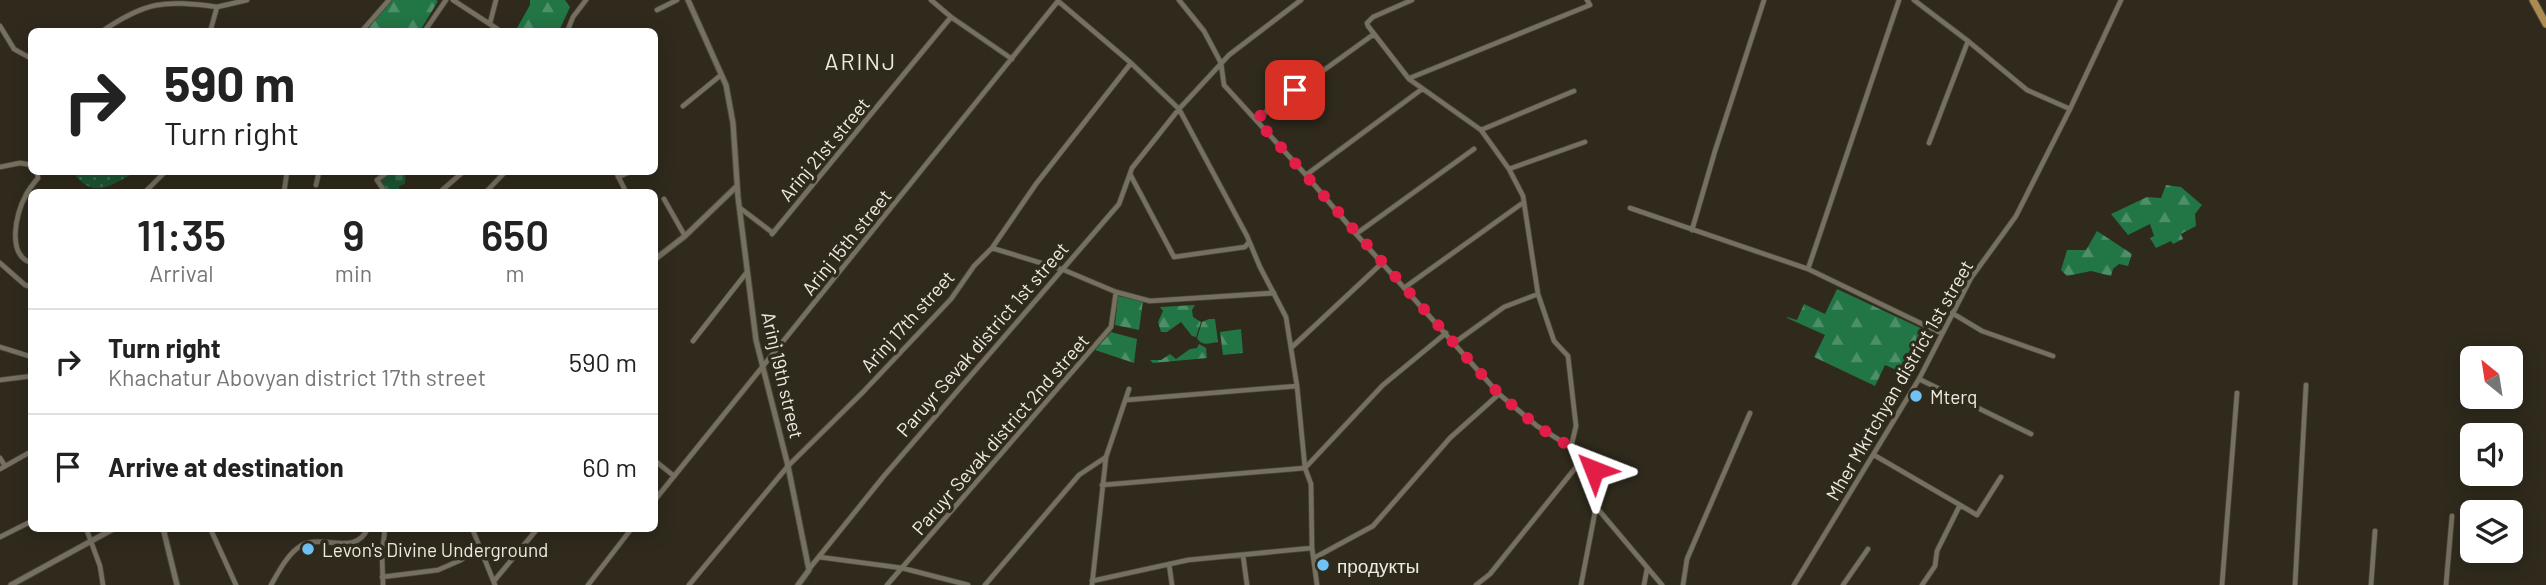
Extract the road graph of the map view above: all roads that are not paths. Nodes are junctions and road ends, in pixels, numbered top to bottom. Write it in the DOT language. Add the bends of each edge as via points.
graph roads {
  1 [pos="247,0"];
  2 [pos="389,0"];
  3 [pos="446,0"];
  4 [pos="453,0"];
  5 [pos="496,0"];
  6 [pos="586,0"];
  7 [pos="677,0"];
  8 [pos="688,0"];
  9 [pos="931,0"];
  10 [pos="1180,0"];
  11 [pos="1301,0"];
  12 [pos="1412,0"];
  13 [pos="1765,0"];
  14 [pos="1899,0"];
  15 [pos="1914,0"];
  16 [pos="2121,0"];
  17 [pos="2533,0"];
  18 [pos="1057,1"];
  19 [pos="1588,3"];
  20 [pos="217,7"];
  21 [pos="657,10"];
  22 [pos="951,17"];
  23 [pos="489,23"];
  24 [pos="2546,24"];
  25 [pos="0,26"];
  26 [pos="107,28"];
  27 [pos="211,28"];
  28 [pos="364,28"];
  29 [pos="428,28"];
  30 [pos="496,28"];
  31 [pos="569,28"];
  32 [pos="1374,34"];
  33 [pos="1968,41"];
  34 [pos="28,57"];
  35 [pos="1012,59"];
  36 [pos="1131,63"];
  37 [pos="1221,63"];
  38 [pos="721,75"];
  39 [pos="1409,79"];
  40 [pos="1422,89"];
  41 [pos="1574,92"];
  42 [pos="683,106"];
  43 [pos="1179,109"];
  44 [pos="2070,109"];
  45 [pos="1256,119"];
  46 [pos="1481,130"];
  47 [pos="1586,142"];
  48 [pos="1929,143"];
  49 [pos="1474,149"];
  50 [pos="28,164"];
  51 [pos="0,167"];
  52 [pos="1509,169"];
  53 [pos="1130,174"];
  54 [pos="162,175"];
  55 [pos="319,175"];
  56 [pos="384,175"];
  57 [pos="460,175"];
  58 [pos="502,175"];
  59 [pos="1306,175"];
  60 [pos="317,185"];
  61 [pos="737,186"];
  62 [pos="148,189"];
  63 [pos="383,189"];
  64 [pos="443,189"];
  65 [pos="489,189"];
  66 [pos="28,191"];
  67 [pos="664,199"];
  68 [pos="1524,202"];
  69 [pos="739,208"];
  70 [pos="1630,208"];
  71 [pos="1692,230"];
  72 [pos="1356,234"];
  73 [pos="685,236"];
  74 [pos="1248,242"];
  75 [pos="992,248"];
  76 [pos="658,255"];
  77 [pos="28,262"];
  78 [pos="1382,263"];
  79 [pos="0,264"];
  80 [pos="1064,270"];
  81 [pos="1808,270"];
  82 [pos="747,272"];
  83 [pos="28,286"];
  84 [pos="1404,288"];
  85 [pos="1116,292"];
  86 [pos="1274,293"];
  87 [pos="1538,294"];
  88 [pos="1952,313"];
  89 [pos="1446,333"];
  90 [pos="1941,333"];
  91 [pos="693,341"];
  92 [pos="1454,342"];
  93 [pos="0,347"];
  94 [pos="1292,348"];
  95 [pos="28,356"];
  96 [pos="2053,356"];
  97 [pos="761,366"];
  98 [pos="28,376"];
  99 [pos="1919,379"];
  100 [pos="0,380"];
  101 [pos="2306,385"];
  102 [pos="1297,386"];
  103 [pos="1129,389"];
  104 [pos="2237,393"];
  105 [pos="1499,394"];
  106 [pos="1126,400"];
  107 [pos="1750,412"];
  108 [pos="2031,435"];
  109 [pos="1571,446"];
  110 [pos="28,453"];
  111 [pos="1874,455"];
  112 [pos="1585,456"];
  113 [pos="1106,457"];
  114 [pos="0,458"];
  115 [pos="658,463"];
  116 [pos="788,466"];
  117 [pos="2,468"];
  118 [pos="1305,468"];
  119 [pos="674,475"];
  120 [pos="2001,477"];
  121 [pos="1102,485"];
  122 [pos="658,495"];
  123 [pos="1960,505"];
  124 [pos="1596,507"];
  125 [pos="2452,516"];
  126 [pos="28,523"];
  127 [pos="2375,531"];
  128 [pos="87,532"];
  129 [pos="107,532"];
  130 [pos="164,532"];
  131 [pos="212,532"];
  132 [pos="366,532"];
  133 [pos="385,532"];
  134 [pos="473,532"];
  135 [pos="535,532"];
  136 [pos="629,532"];
  137 [pos="0,537"];
  138 [pos="90,541"];
  139 [pos="478,545"];
  140 [pos="1312,548"];
  141 [pos="1868,549"];
  142 [pos="1243,555"];
  143 [pos="818,557"];
  144 [pos="1314,558"];
  145 [pos="1169,564"];
  146 [pos="902,568"];
  147 [pos="1647,568"];
  148 [pos="809,570"];
  149 [pos="382,577"];
  150 [pos="495,583"];
  151 [pos="1092,583"];
  152 [pos="11,585"];
  153 [pos="103,585"];
  154 [pos="177,585"];
  155 [pos="236,585"];
  156 [pos="271,585"];
  157 [pos="383,585"];
  158 [pos="588,585"];
  159 [pos="689,585"];
  160 [pos="798,585"];
  161 [pos="887,585"];
  162 [pos="968,585"];
  163 [pos="985,585"];
  164 [pos="1172,585"];
  165 [pos="1247,585"];
  166 [pos="1317,585"];
  167 [pos="1476,585"];
  168 [pos="1581,585"];
  169 [pos="1644,585"];
  170 [pos="1662,585"];
  171 [pos="1683,585"];
  172 [pos="1794,585"];
  173 [pos="1843,585"];
  174 [pos="1922,585"];
  175 [pos="2222,585"];
  176 [pos="2295,585"];
  177 [pos="2371,585"];
  178 [pos="2446,585"];
  1 -- 20 [label="street"];
  2 -- 28 [label="street"];
  3 -- 29 [label="street"];
  4 -- 23 [label="street"];
  5 -- 23 [label="street"];
  6 -- 31 [label="street"];
  7 -- 21 [label="street"];
  8 -- 38 [label="street, Arinj 19th street"];
  9 -- 22 [label="street"];
  10 -- 37 [label="street" via="1205,31"];
  11 -- 37 [label="street, Paruyr Sevak district 1st street"];
  12 -- 32 [label="street" via="1369,20"];
  13 -- 71 [label="street"];
  14 -- 81 [label="street"];
  15 -- 33 [label="street"];
  16 -- 44 [label="street, Mher Mkrtchyan district 1st street"];
  17 -- 24 [label="main road"];
  18 -- 35 [label="street, Arinj 15th street"];
  18 -- 36 [label="street"];
  19 -- 39 [label="street"];
  20 -- 26 [label="street" via="164,2 141,7"];
  20 -- 27 [label="street"];
  22 -- 35 [label="street"];
  22 -- 69 [label="street, Arinj 21st street" via="772,233"];
  23 -- 30 [label="street"];
  25 -- 34 [label="street" via="14,48"];
  32 -- 39 [label="street"];
  32 -- 45 [label="street"];
  33 -- 44 [label="street" via="2027,90"];
  33 -- 48 [label="street"];
  35 -- 97 [label="street, Arinj 15th street"];
  36 -- 43 [label="street"];
  36 -- 75 [label="street, Arinj 17th street"];
  37 -- 43 [label="street, Paruyr Sevak district 1st street"];
  37 -- 45 [label="street" via="1224,85"];
  38 -- 42 [label="street"];
  38 -- 61 [label="street, Arinj 19th street" via="733,122"];
  39 -- 40 [label="street"];
  40 -- 46 [label="street"];
  40 -- 59 [label="street"];
  41 -- 46 [label="street"];
  43 -- 53 [label="street, Paruyr Sevak district 1st street"];
  43 -- 74 [label="street"];
  44 -- 88 [label="street, Mher Mkrtchyan district 1st street" via="2016,216"];
  45 -- 59 [label="street"];
  46 -- 52 [label="street"];
  47 -- 52 [label="street"];
  49 -- 72 [label="street"];
  50 -- 51 [label="street"];
  52 -- 68 [label="street"];
  53 -- 74 [label="street" via="1174,257 1245,247"];
  53 -- 80 [label="street, Paruyr Sevak district 1st street" via="1119,204"];
  54 -- 62 [label="street"];
  55 -- 60 [label="street"];
  56 -- 63 [label="street" via="377,180"];
  57 -- 64 [label="street"];
  58 -- 65 [label="street"];
  59 -- 72 [label="street"];
  61 -- 69 [label="street, Arinj 19th street"];
  61 -- 73 [label="street"];
  66 -- 77 [label="street" via="15,237"];
  67 -- 73 [label="street"];
  68 -- 84 [label="street"];
  68 -- 87 [label="street"];
  69 -- 82 [label="street, Arinj 19th street"];
  70 -- 71 [label="street"];
  71 -- 81 [label="street"];
  72 -- 78 [label="street"];
  73 -- 76 [label="street"];
  74 -- 86 [label="street"];
  75 -- 80 [label="street"];
  75 -- 116 [label="street, Arinj 17th street" via="925,327"];
  78 -- 84 [label="street"];
  78 -- 94 [label="street"];
  79 -- 83 [label="street"];
  80 -- 85 [label="street"];
  80 -- 143 [label="street, Paruyr Sevak district 1st street"];
  81 -- 90 [label="street"];
  82 -- 91 [label="street"];
  82 -- 97 [label="street, Arinj 19th street"];
  84 -- 89 [label="street"];
  85 -- 86 [label="street" via="1150,301"];
  85 -- 146 [label="street, Paruyr Sevak district 2nd street" via="1111,327"];
  86 -- 94 [label="street" via="1286,317"];
  87 -- 92 [label="street" via="1504,307"];
  87 -- 109 [label="street" via="1554,341 1568,356 1576,426"];
  88 -- 90 [label="street, Mher Mkrtchyan district 1st street"];
  88 -- 96 [label="street" via="1982,331"];
  89 -- 92 [label="street"];
  89 -- 118 [label="street" via="1383,385"];
  90 -- 99 [label="street, Mher Mkrtchyan district 1st street"];
  92 -- 105 [label="street"];
  93 -- 95 [label="street"];
  94 -- 102 [label="street"];
  97 -- 116 [label="street, Arinj 19th street"];
  97 -- 119 [label="street, Arinj 15th street"];
  98 -- 100 [label="street"];
  99 -- 108 [label="street"];
  99 -- 111 [label="street, Mher Mkrtchyan district 1st street"];
  101 -- 176 [label="street"];
  102 -- 106 [label="street"];
  102 -- 118 [label="street"];
  103 -- 106 [label="street"];
  104 -- 175 [label="street"];
  105 -- 109 [label="street" via="1537,426"];
  105 -- 144 [label="street" via="1450,438 1373,526"];
  106 -- 113 [label="street"];
  107 -- 171 [label="street" via="1687,559"];
  109 -- 112 [label="street"];
  110 -- 117 [label="street"];
  111 -- 123 [label="street"];
  111 -- 172 [label="street, Mher Mkrtchyan district 1st street"];
  112 -- 124 [label="street" via="1598,485"];
  112 -- 167 [label="street" via="1490,574"];
  113 -- 121 [label="street"];
  113 -- 163 [label="street" via="1079,475"];
  114 -- 117 [label="street"];
  115 -- 119 [label="street"];
  116 -- 148 [label="street, Arinj 19th street"];
  116 -- 159 [label="street, Arinj 17th street"];
  118 -- 121 [label="street"];
  118 -- 140 [label="street" via="1311,484"];
  119 -- 122 [label="street, Arinj 15th street"];
  120 -- 123 [label="street" via="1977,515"];
  121 -- 151 [label="street"];
  123 -- 174 [label="street" via="1937,551 1935,566"];
  124 -- 147 [label="street"];
  124 -- 168 [label="street"];
  125 -- 178 [label="street"];
  126 -- 137 [label="street"];
  127 -- 177 [label="street"];
  128 -- 138 [label="street"];
  129 -- 138 [label="street"];
  130 -- 154 [label="street"];
  131 -- 155 [label="street"];
  132 -- 156 [label="street" via="354,543 318,541 300,546"];
  133 -- 149 [label="street"];
  134 -- 139 [label="street"];
  135 -- 150 [label="street"];
  136 -- 158 [label="street"];
  138 -- 152 [label="street"];
  138 -- 153 [label="street"];
  139 -- 149 [label="street" via="461,560 438,570"];
  139 -- 150 [label="street"];
  140 -- 142 [label="street"];
  140 -- 144 [label="street"];
  141 -- 173 [label="street"];
  142 -- 145 [label="street"];
  142 -- 165 [label="street"];
  143 -- 146 [label="street"];
  143 -- 148 [label="street, Paruyr Sevak district 1st street"];
  144 -- 166 [label="street"];
  145 -- 151 [label="street"];
  145 -- 164 [label="street"];
  146 -- 161 [label="street, Paruyr Sevak district 2nd street"];
  146 -- 162 [label="street"];
  147 -- 169 [label="street"];
  147 -- 170 [label="street"];
  148 -- 160 [label="street, Paruyr Sevak district 1st street"];
  149 -- 157 [label="street"];
}
